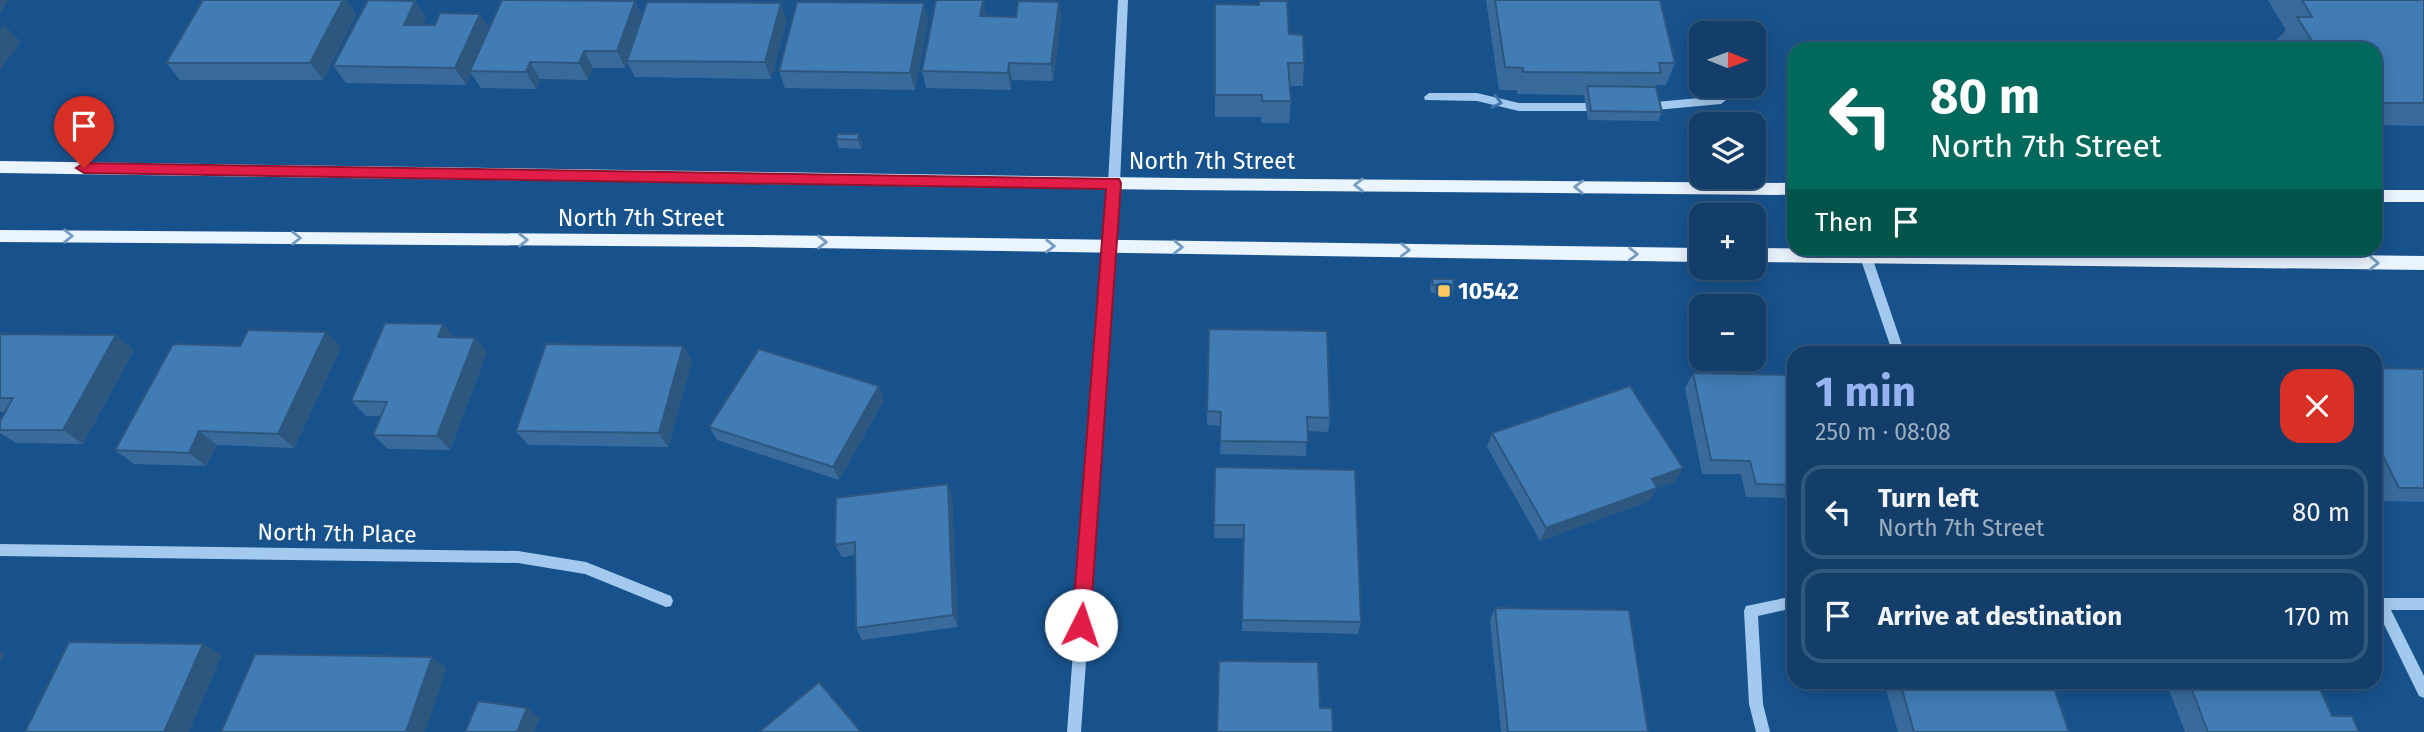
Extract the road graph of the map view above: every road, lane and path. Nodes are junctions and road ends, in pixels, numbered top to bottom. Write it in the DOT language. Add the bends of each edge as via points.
graph roads {
  1 [pos="1123,0"];
  2 [pos="1429,97"];
  3 [pos="1721,100"];
  4 [pos="1622,107"];
  5 [pos="1634,107"];
  6 [pos="0,167"];
  7 [pos="1114,183"];
  8 [pos="1787,189"];
  9 [pos="2382,195"];
  10 [pos="2424,196"];
  11 [pos="0,236"];
  12 [pos="1109,247"];
  13 [pos="1689,254"];
  14 [pos="1766,255"];
  15 [pos="1787,256"];
  16 [pos="1810,256"];
  17 [pos="1866,257"];
  18 [pos="2424,264"];
  19 [pos="1896,346"];
  20 [pos="0,550"];
  21 [pos="666,601"];
  22 [pos="1787,603"];
  23 [pos="2382,604"];
  24 [pos="2424,604"];
  25 [pos="2382,612"];
  26 [pos="2424,691"];
  27 [pos="1074,732"];
  28 [pos="1763,732"];
  1 -- 7 [label="street"];
  2 -- 4 [label="street, one-way" via="1477,97 1519,107"];
  3 -- 5 [label="street"];
  6 -- 7 [label="main road, North 7th Street"];
  8 -- 7 [label="main road, North 7th Street, one-way"];
  7 -- 12 [label="street"];
  9 -- 10 [label="main road"];
  11 -- 12 [label="main road, North 7th Street, one-way"];
  12 -- 13 [label="main road, North 7th Street, one-way"];
  12 -- 27 [label="street"];
  14 -- 15 [label="main road"];
  16 -- 17 [label="main road"];
  17 -- 18 [label="main road, one-way"];
  17 -- 19 [label="street"];
  20 -- 21 [label="street, North 7th Place" via="518,556 586,568"];
  22 -- 28 [label="street" via="1751,611 1756,704"];
  23 -- 24 [label="street"];
  25 -- 26 [label="street"];
}
